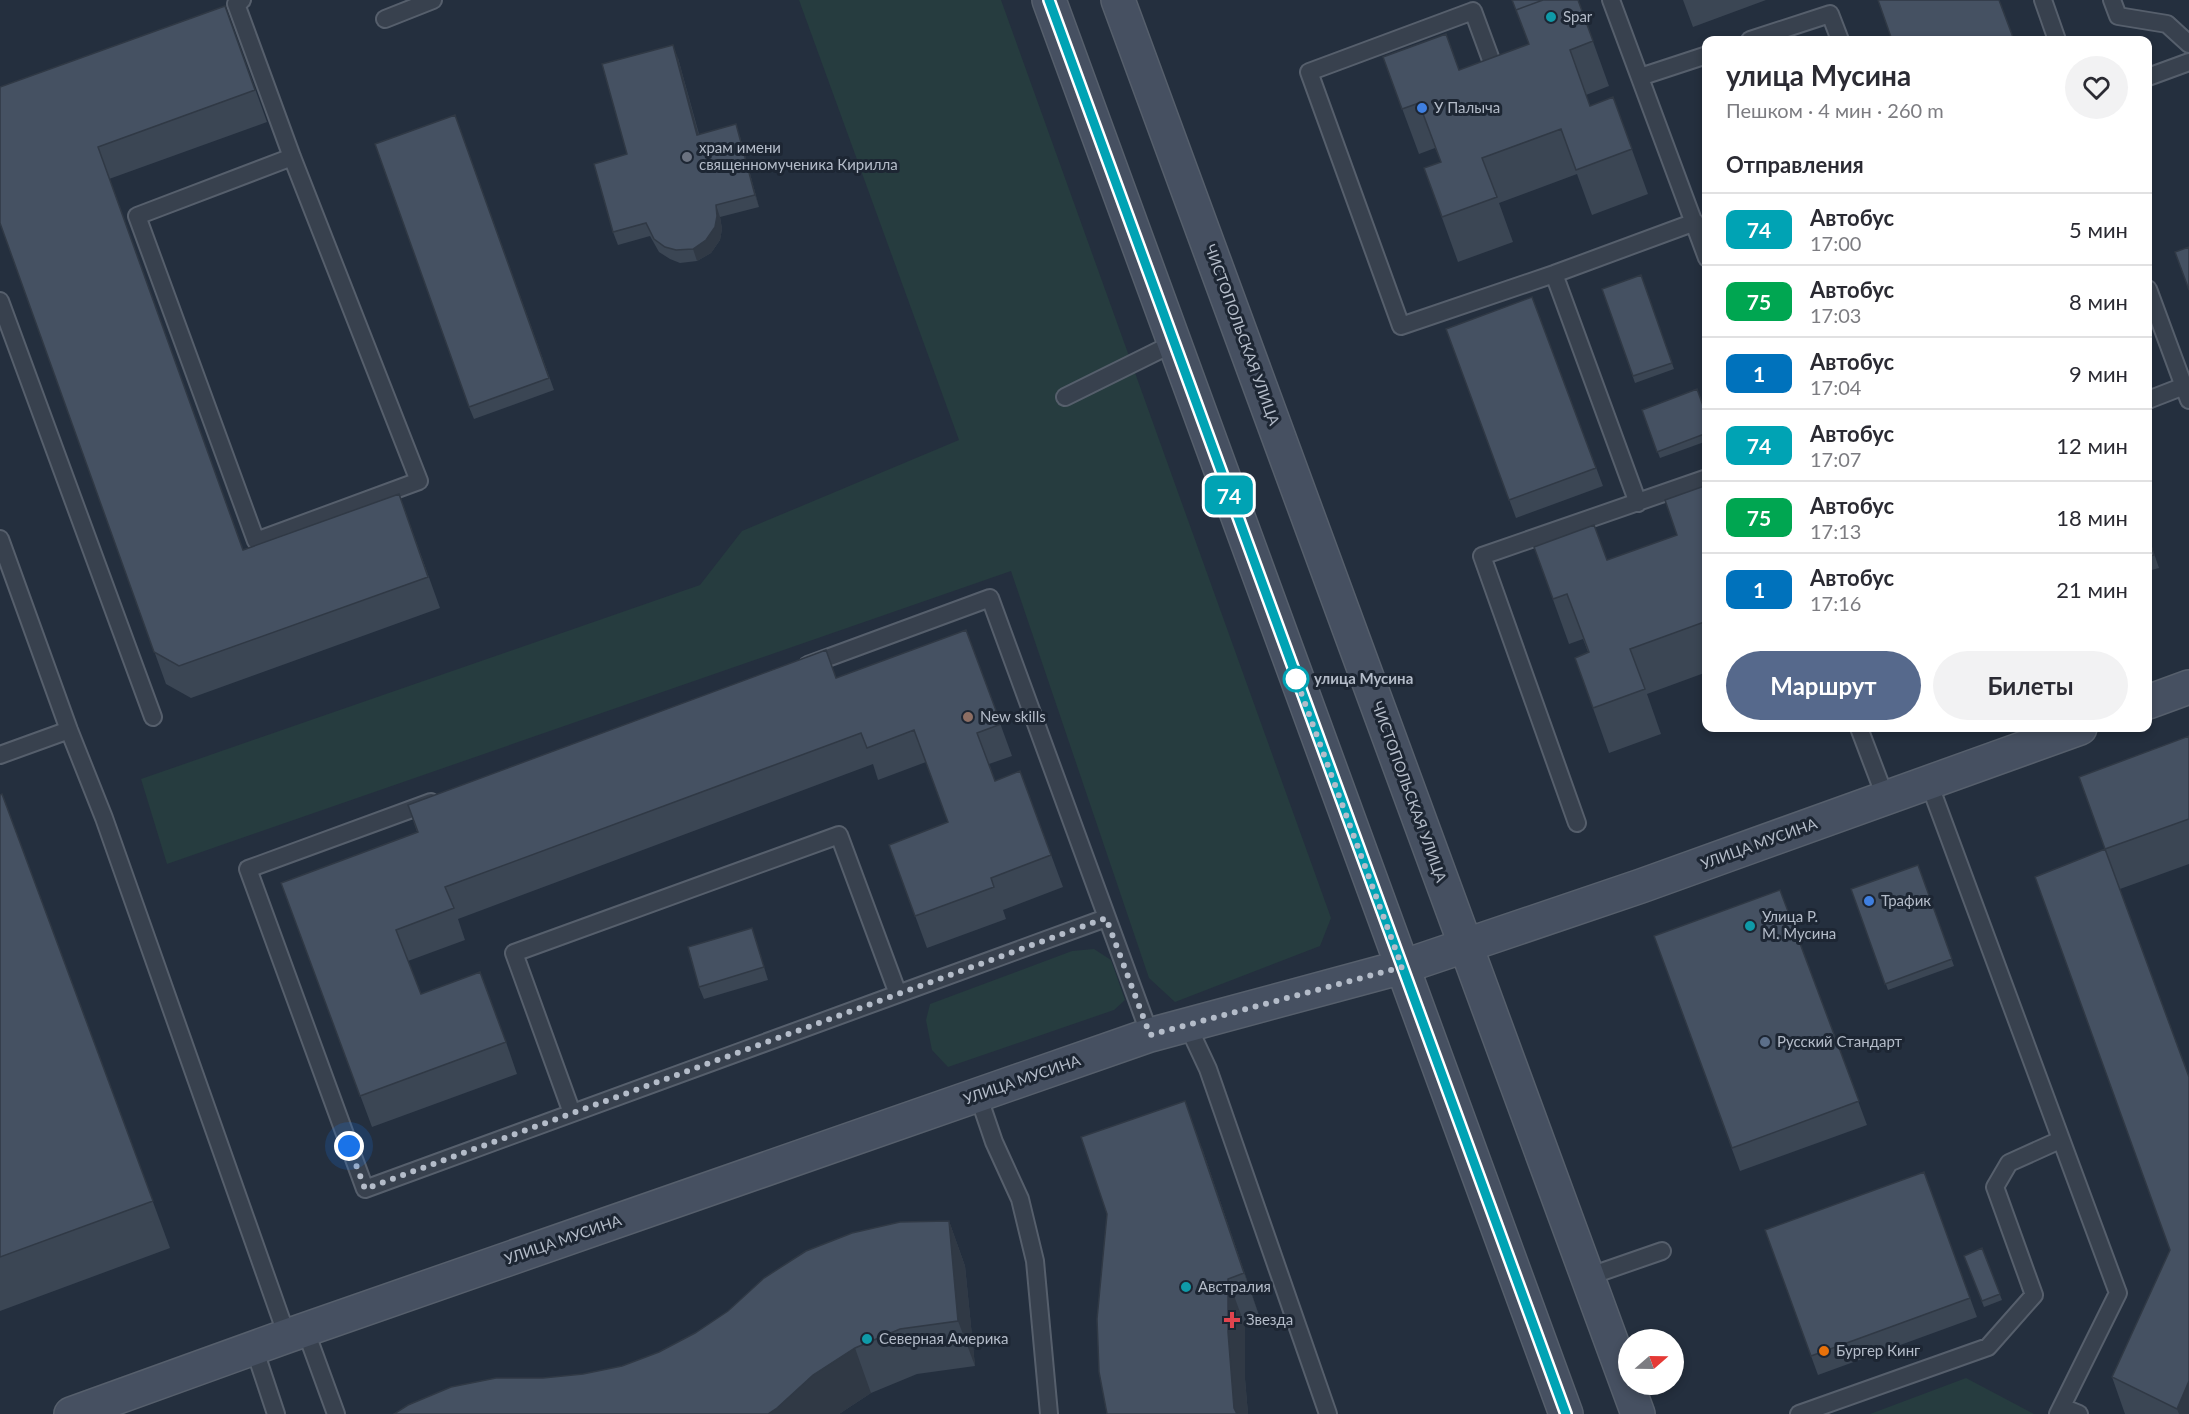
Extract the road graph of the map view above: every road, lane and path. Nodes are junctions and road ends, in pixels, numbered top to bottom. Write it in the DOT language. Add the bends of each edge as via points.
graph roads {
  1 [pos="433,0"];
  2 [pos="1049,0"];
  3 [pos="1118,0"];
  4 [pos="1611,0"];
  5 [pos="2043,0"];
  6 [pos="2112,0"];
  7 [pos="235,4"];
  8 [pos="385,19"];
  9 [pos="1762,36"];
  10 [pos="1838,36"];
  11 [pos="2056,36"];
  12 [pos="2189,44"];
  13 [pos="1702,57"];
  14 [pos="2189,62"];
  15 [pos="1494,68"];
  16 [pos="2152,76"];
  17 [pos="1640,77"];
  18 [pos="292,157"];
  19 [pos="1695,222"];
  20 [pos="1702,243"];
  21 [pos="1554,274"];
  22 [pos="2152,300"];
  23 [pos="0,301"];
  24 [pos="1174,343"];
  25 [pos="2187,393"];
  26 [pos="1065,397"];
  27 [pos="2152,399"];
  28 [pos="1702,480"];
  29 [pos="1638,503"];
  30 [pos="0,539"];
  31 [pos="788,672"];
  32 [pos="2189,687"];
  33 [pos="2152,701"];
  34 [pos="153,717"];
  35 [pos="69,730"];
  36 [pos="1861,732"];
  37 [pos="2069,732"];
  38 [pos="0,755"];
  39 [pos="1929,783"];
  40 [pos="450,795"];
  41 [pos="1886,799"];
  42 [pos="1577,823"];
  43 [pos="1106,918"];
  44 [pos="1465,945"];
  45 [pos="1402,967"];
  46 [pos="898,994"];
  47 [pos="1187,1024"];
  48 [pos="1150,1035"];
  49 [pos="978,1095"];
  50 [pos="572,1113"];
  51 [pos="2060,1140"];
  52 [pos="1662,1251"];
  53 [pos="1587,1277"];
  54 [pos="296,1333"];
  55 [pos="254,1348"];
  56 [pos="2060,1410"];
  57 [pos="71,1414"];
  58 [pos="276,1414"];
  59 [pos="336,1414"];
  60 [pos="1049,1414"];
  61 [pos="1328,1414"];
  62 [pos="1566,1414"];
  63 [pos="1638,1414"];
  64 [pos="1799,1414"];
  65 [pos="2079,1414"];
  1 -- 8 [label="lane"];
  2 -- 24 [label="main road"];
  3 -- 44 [label="main road, ЧИСТОПОЛЬСКАЯ УЛИЦА"];
  4 -- 17 [label="lane"];
  5 -- 11 [label="lane"];
  6 -- 12 [label="lane" via="2118,16 2167,24"];
  7 -- 18 [label="lane"];
  9 -- 10 [label="lane" via="1830,14"];
  13 -- 17 [label="lane"];
  14 -- 16 [label="lane"];
  15 -- 21 [label="lane" via="1473,11 1309,72 1401,326"];
  17 -- 19 [label="lane"];
  18 -- 18 [label="lane" via="136,216 255,541 419,481"];
  19 -- 20 [label="lane"];
  19 -- 21 [label="lane"];
  21 -- 29 [label="lane"];
  22 -- 25 [label="lane"];
  23 -- 34 [label="lane"];
  24 -- 26 [label="lane"];
  24 -- 45 [label="main road"];
  25 -- 27 [label="lane"];
  28 -- 29 [label="lane"];
  29 -- 42 [label="lane" via="1482,556"];
  30 -- 35 [label="lane"];
  31 -- 43 [label="lane" via="990,598"];
  32 -- 33 [label="main road"];
  35 -- 38 [label="lane"];
  35 -- 54 [label="lane"];
  36 -- 41 [label="lane"];
  37 -- 39 [label="main road, УЛИЦА МУСИНА"];
  39 -- 41 [label="main road, УЛИЦА МУСИНА"];
  39 -- 51 [label="lane"];
  40 -- 50 [label="lane" via="248,869 365,1189"];
  41 -- 44 [label="main road, УЛИЦА МУСИНА"];
  43 -- 46 [label="lane"];
  43 -- 48 [label="lane"];
  44 -- 45 [label="main road, УЛИЦА МУСИНА"];
  44 -- 53 [label="main road, ЧИСТОПОЛЬСКАЯ УЛИЦА"];
  45 -- 47 [label="main road, УЛИЦА МУСИНА"];
  45 -- 62 [label="main road"];
  46 -- 50 [label="lane"];
  46 -- 50 [label="lane" via="839,835 514,953"];
  47 -- 48 [label="main road, УЛИЦА МУСИНА"];
  47 -- 61 [label="lane" via="1208,1069"];
  48 -- 49 [label="main road, УЛИЦА МУСИНА"];
  49 -- 54 [label="main road, УЛИЦА МУСИНА"];
  49 -- 60 [label="lane" via="994,1143 1020,1199 1035,1261"];
  51 -- 56 [label="lane" via="2118,1293"];
  51 -- 64 [label="lane" via="2009,1163 1995,1187 2034,1295 1988,1347"];
  52 -- 53 [label="lane"];
  53 -- 63 [label="main road, ЧИСТОПОЛЬСКАЯ УЛИЦА"];
  54 -- 55 [label="main road, УЛИЦА МУСИНА"];
  54 -- 59 [label="lane"];
  55 -- 57 [label="main road, УЛИЦА МУСИНА"];
  55 -- 58 [label="lane"];
  56 -- 65 [label="lane"];
}
